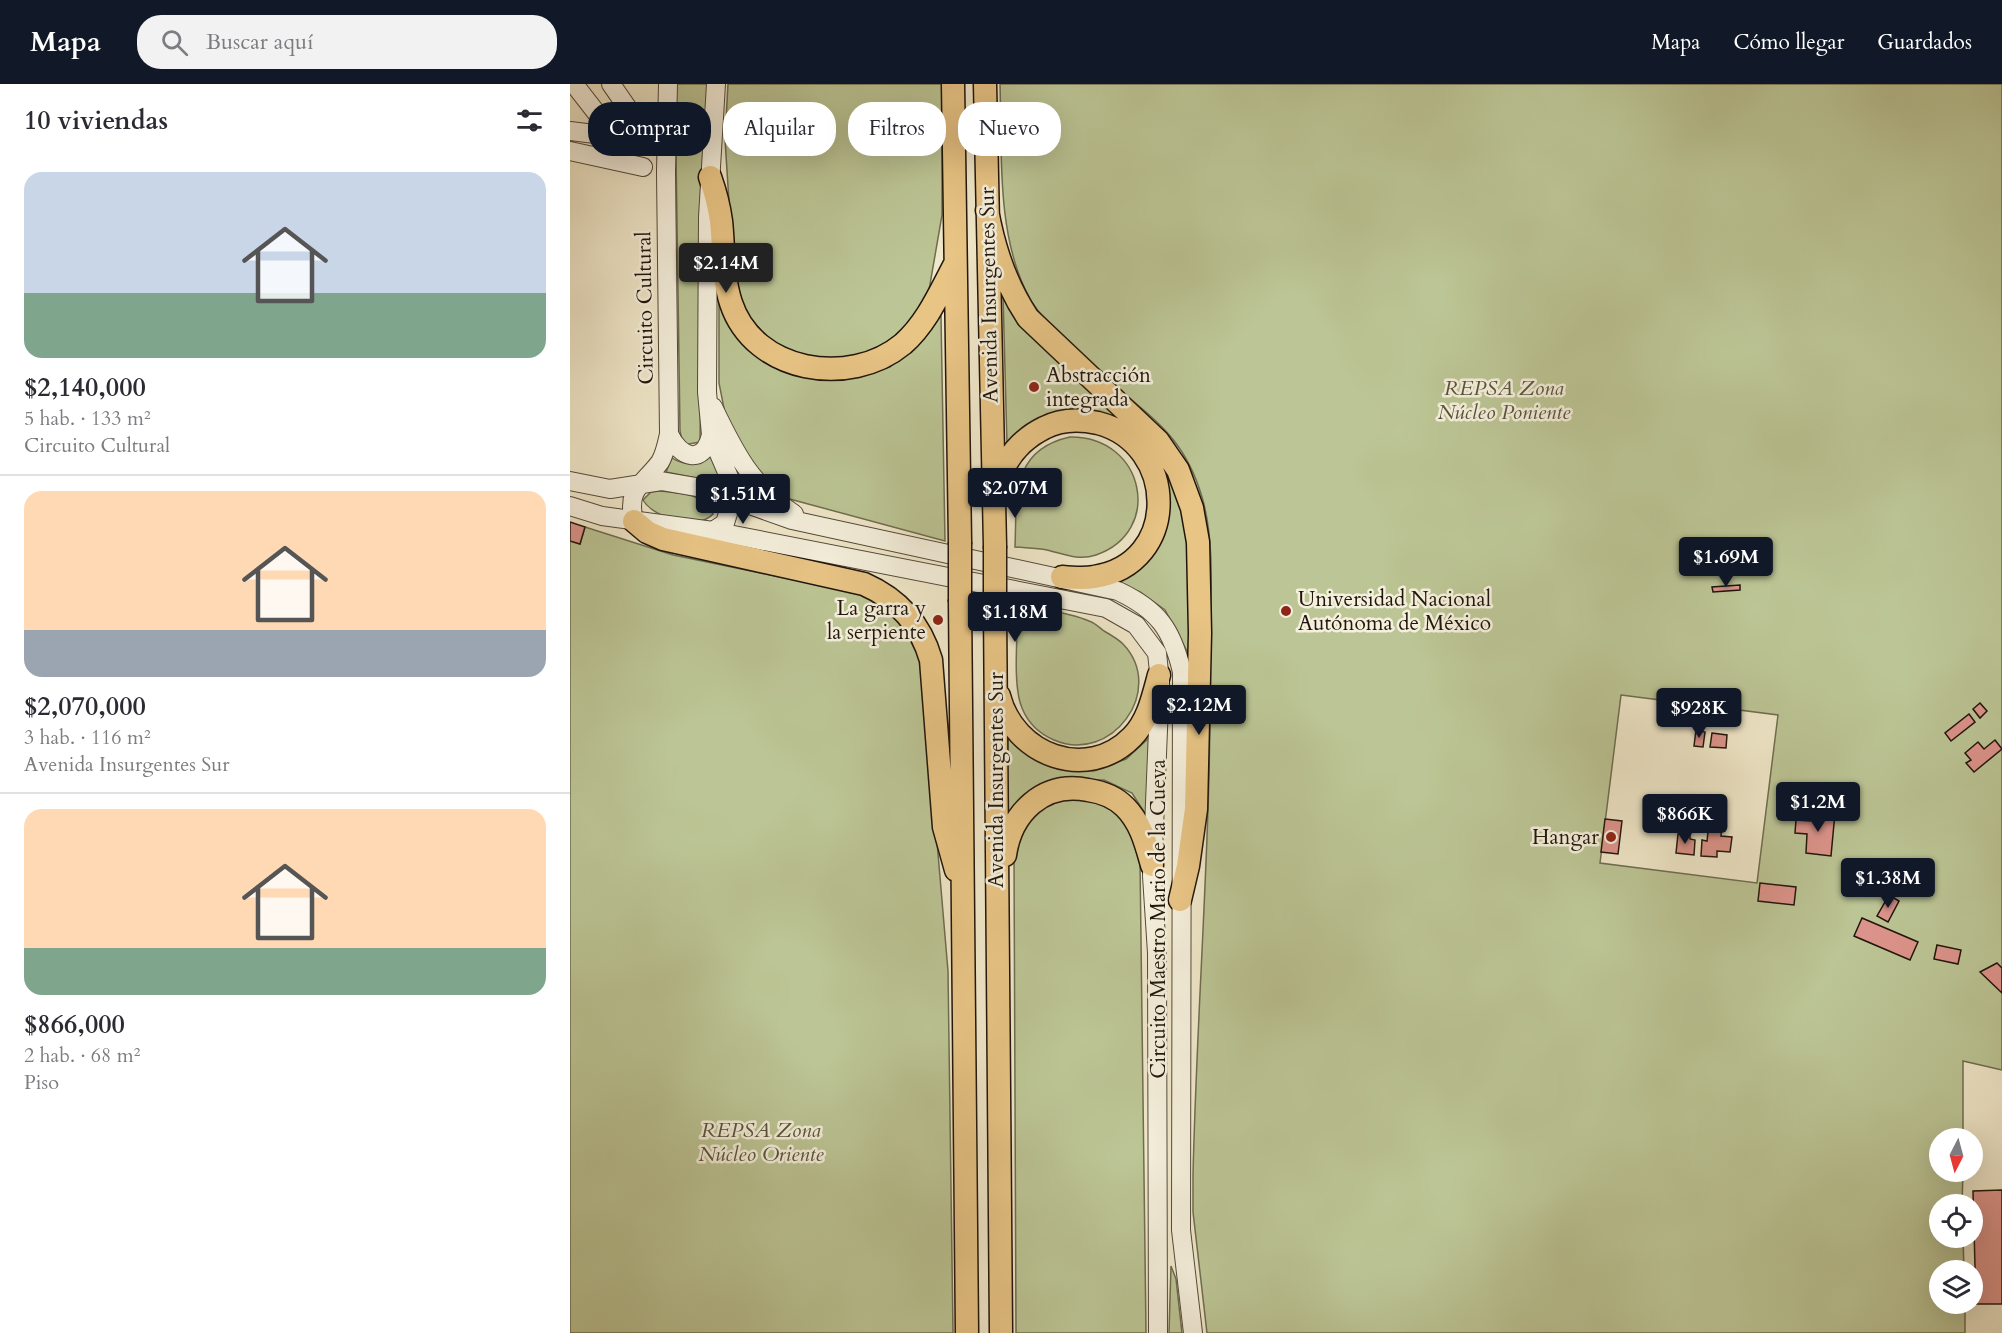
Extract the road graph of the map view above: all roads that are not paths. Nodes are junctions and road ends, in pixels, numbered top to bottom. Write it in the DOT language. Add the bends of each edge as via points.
graph roads {
  1 [pos="574,84"];
  2 [pos="611,84"];
  3 [pos="668,84"];
  4 [pos="716,84"];
  5 [pos="953,84"];
  6 [pos="986,84"];
  7 [pos="590,102"];
  8 [pos="623,102"];
  9 [pos="668,102"];
  10 [pos="570,131"];
  11 [pos="588,134"];
  12 [pos="570,151"];
  13 [pos="618,156"];
  14 [pos="667,156"];
  15 [pos="616,161"];
  16 [pos="642,167"];
  17 [pos="710,177"];
  18 [pos="987,210"];
  19 [pos="956,263"];
  20 [pos="706,392"];
  21 [pos="669,434"];
  22 [pos="711,435"];
  23 [pos="570,481"];
  24 [pos="637,486"];
  25 [pos="994,493"];
  26 [pos="728,498"];
  27 [pos="570,506"];
  28 [pos="634,520"];
  29 [pos="826,528"];
  30 [pos="713,531"];
  31 [pos="1062,578"];
  32 [pos="1160,675"];
  33 [pos="995,676"];
  34 [pos="1152,865"];
  35 [pos="963,887"];
  36 [pos="1180,900"];
  37 [pos="997,919"];
  38 [pos="968,1333"];
  39 [pos="1001,1333"];
  40 [pos="1158,1333"];
  41 [pos="1193,1333"];
  1 -- 7 [label="street"];
  2 -- 8 [label="street"];
  3 -- 9 [label="street, Circuito Cultural"];
  4 -- 17 [label="street"];
  5 -- 19 [label="main road, Avenida Insurgentes Sur"];
  6 -- 18 [label="main road, Avenida Insurgentes Sur"];
  10 -- 11 [label="street"];
  12 -- 15 [label="street"];
  13 -- 15 [label="street"];
  14 -- 21 [label="street, Circuito Cultural"];
  15 -- 16 [label="street"];
  17 -- 19 [label="main road" via="718,205 731,303 742,325 757,341 794,363 844,370 871,363 894,351 922,322"];
  17 -- 20 [label="street"];
  18 -- 25 [label="main road, Avenida Insurgentes Sur"];
  18 -- 36 [label="main road" via="1002,269 1028,318 1158,441 1178,470 1192,508 1198,542 1200,633 1196,809"];
  19 -- 35 [label="main road, Avenida Insurgentes Sur, bridge"];
  20 -- 22 [label="street"];
  20 -- 29 [label="street" via="739,460 755,483 798,517"];
  21 -- 22 [label="street" via="679,452 690,455 709,446"];
  21 -- 24 [label="street, Circuito Cultural" via="662,458"];
  22 -- 26 [label="street" via="729,477"];
  23 -- 24 [label="street, Circuito Maestro Mario de la Cueva" via="610,489"];
  24 -- 26 [label="street, Circuito Maestro Mario de la Cueva" via="661,481 702,488"];
  24 -- 28 [label="street" via="632,497"];
  25 -- 31 [label="main road" via="1014,451 1035,432 1061,422 1091,422 1113,429 1144,454 1157,483 1159,504 1155,530 1145,547 1113,572"];
  25 -- 33 [label="main road, Avenida Insurgentes Sur, bridge"];
  26 -- 29 [label="street, Circuito Maestro Mario de la Cueva"];
  26 -- 30 [label="street" via="724,523"];
  27 -- 28 [label="street, Circuito Maestro Mario de la Cueva"];
  28 -- 30 [label="street, Circuito Maestro Mario de la Cueva"];
  28 -- 35 [label="main road" via="663,539 864,584 888,596 903,610 924,638 931,660 944,827"];
  29 -- 31 [label="street, Circuito Maestro Mario de la Cueva"];
  30 -- 32 [label="street, Circuito Maestro Mario de la Cueva" via="1106,608 1136,626 1157,653"];
  31 -- 36 [label="street, Circuito Maestro Mario de la Cueva" via="1118,591 1141,602 1163,624 1177,652 1182,672"];
  32 -- 33 [label="main road" via="1148,712 1126,743 1102,756 1073,759 1047,754 1022,739 1002,708"];
  32 -- 34 [label="street, Circuito Maestro Mario de la Cueva"];
  33 -- 37 [label="main road, Avenida Insurgentes Sur"];
  34 -- 37 [label="main road" via="1140,828 1120,802 1080,788 1046,794 1023,811 1009,834"];
  34 -- 40 [label="street, Circuito Maestro Mario de la Cueva" via="1157,953"];
  35 -- 38 [label="main road, Avenida Insurgentes Sur"];
  36 -- 41 [label="street, Circuito Maestro Mario de la Cueva" via="1180,1230"];
  37 -- 39 [label="main road, Avenida Insurgentes Sur"];
}
